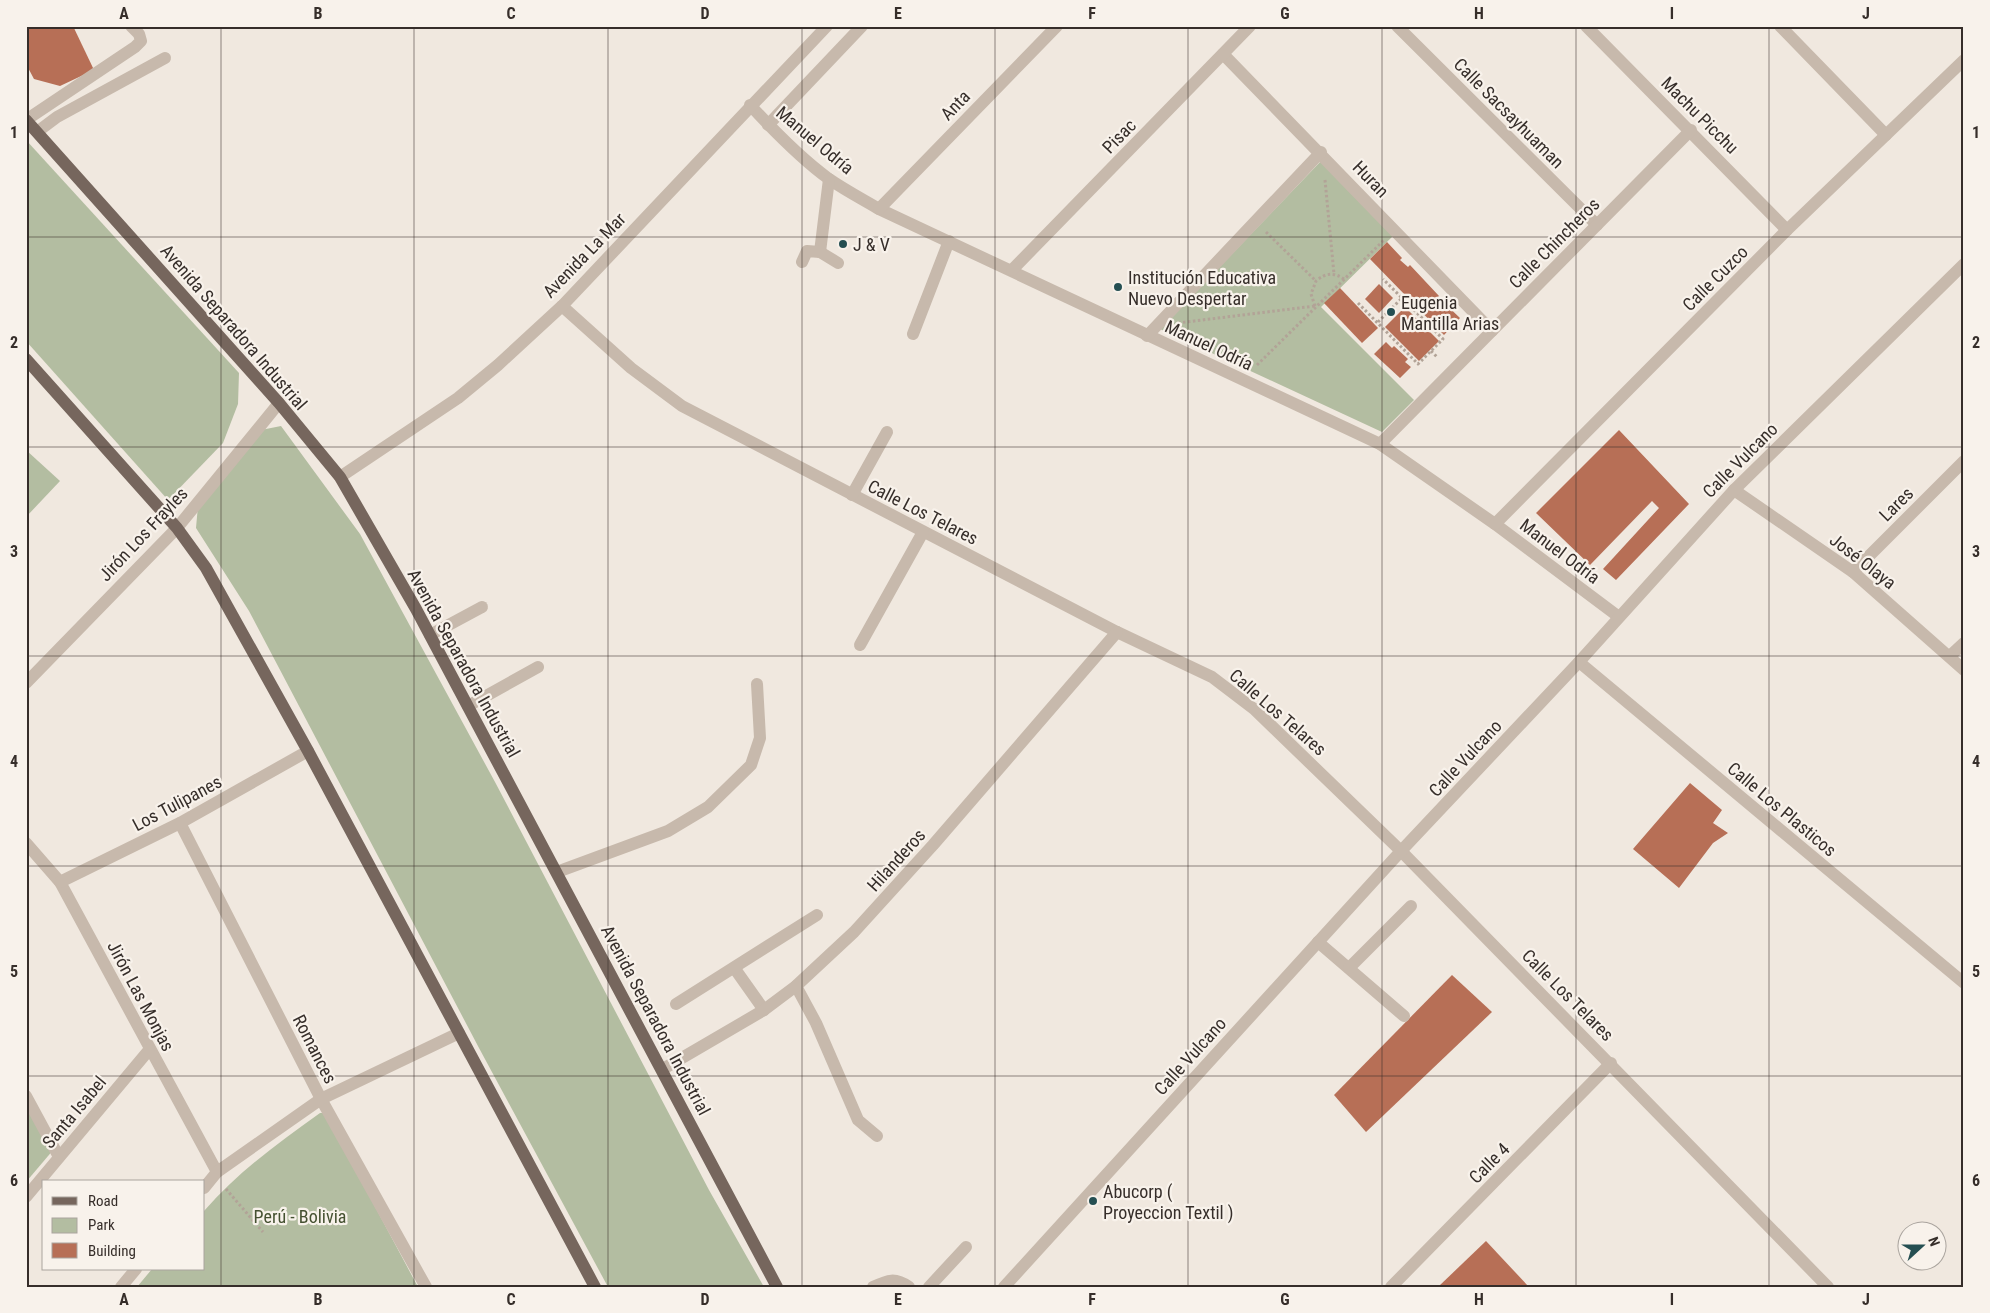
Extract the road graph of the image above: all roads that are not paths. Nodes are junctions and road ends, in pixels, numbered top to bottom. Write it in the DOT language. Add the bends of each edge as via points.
graph roads {
  1 [pos="131,26"];
  2 [pos="827,26"];
  3 [pos="862,26"];
  4 [pos="1057,26"];
  5 [pos="1250,26"];
  6 [pos="1397,26"];
  7 [pos="1586,26"];
  8 [pos="1780,26"];
  9 [pos="1223,54"];
  10 [pos="165,58"];
  11 [pos="1964,60"];
  12 [pos="750,105"];
  13 [pos="27,117"];
  14 [pos="768,124"];
  15 [pos="1691,130"];
  16 [pos="37,132"];
  17 [pos="1886,135"];
  18 [pos="1321,152"];
  19 [pos="829,179"];
  20 [pos="879,209"];
  21 [pos="1597,225"];
  22 [pos="1787,230"];
  23 [pos="949,241"];
  24 [pos="820,252"];
  25 [pos="802,262"];
  26 [pos="838,263"];
  27 [pos="1964,264"];
  28 [pos="1012,270"];
  29 [pos="562,306"];
  30 [pos="1492,330"];
  31 [pos="913,334"];
  32 [pos="1147,336"];
  33 [pos="26,359"];
  34 [pos="279,403"];
  35 [pos="887,432"];
  36 [pos="1380,444"];
  37 [pos="1964,461"];
  38 [pos="340,477"];
  39 [pos="1734,490"];
  40 [pos="852,495"];
  41 [pos="1495,524"];
  42 [pos="176,528"];
  43 [pos="923,532"];
  44 [pos="1853,572"];
  45 [pos="482,607"];
  46 [pos="1619,617"];
  47 [pos="1117,632"];
  48 [pos="430,635"];
  49 [pos="1964,642"];
  50 [pos="860,645"];
  51 [pos="1950,656"];
  52 [pos="1579,662"];
  53 [pos="538,667"];
  54 [pos="1964,670"];
  55 [pos="26,683"];
  56 [pos="757,684"];
  57 [pos="468,706"];
  58 [pos="308,751"];
  59 [pos="180,823"];
  60 [pos="26,843"];
  61 [pos="1401,851"];
  62 [pos="557,872"];
  63 [pos="60,882"];
  64 [pos="1410,906"];
  65 [pos="817,915"];
  66 [pos="1318,942"];
  67 [pos="1348,968"];
  68 [pos="735,969"];
  69 [pos="1964,983"];
  70 [pos="796,986"];
  71 [pos="676,1004"];
  72 [pos="764,1010"];
  73 [pos="1404,1016"];
  74 [pos="459,1033"];
  75 [pos="149,1050"];
  76 [pos="1611,1063"];
  77 [pos="663,1069"];
  78 [pos="26,1096"];
  79 [pos="321,1099"];
  80 [pos="876,1136"];
  81 [pos="59,1157"];
  82 [pos="217,1172"];
  83 [pos="205,1187"];
  84 [pos="26,1197"];
  85 [pos="966,1247"];
  86 [pos="135,1270"];
  87 [pos="121,1287"];
  88 [pos="426,1287"];
  89 [pos="595,1287"];
  90 [pos="777,1287"];
  91 [pos="873,1287"];
  92 [pos="909,1287"];
  93 [pos="929,1287"];
  94 [pos="1004,1287"];
  95 [pos="1391,1287"];
  96 [pos="1828,1287"];
  1 -- 13 [label="street" via="141,41 135,47"];
  2 -- 12 [label="street, Avenida La Mar"];
  3 -- 14 [label="street"];
  4 -- 20 [label="street, Anta"];
  5 -- 9 [label="street, Pisac"];
  6 -- 21 [label="street, Calle Sacsayhuaman"];
  7 -- 15 [label="street, Machu Picchu"];
  8 -- 17 [label="street"];
  9 -- 18 [label="street, Huran"];
  9 -- 28 [label="street, Pisac"];
  10 -- 16 [label="street" via="57,117"];
  11 -- 17 [label="street, Calle Cuzco"];
  12 -- 14 [label="street, Manuel Odría"];
  12 -- 29 [label="street, Avenida La Mar"];
  13 -- 16 [label="main road, Avenida Separadora Industrial"];
  14 -- 19 [label="street, Manuel Odría"];
  15 -- 21 [label="street, Calle Chincheros"];
  15 -- 22 [label="street, Machu Picchu"];
  16 -- 34 [label="main road, Avenida Separadora Industrial"];
  17 -- 22 [label="street, Calle Cuzco"];
  18 -- 30 [label="street, Huran"];
  18 -- 32 [label="street"];
  19 -- 20 [label="street, Manuel Odría"];
  19 -- 24 [label="street"];
  20 -- 23 [label="street, Manuel Odría"];
  21 -- 30 [label="street, Calle Chincheros"];
  22 -- 41 [label="street, Calle Cuzco"];
  23 -- 28 [label="street, Manuel Odría"];
  23 -- 31 [label="street"];
  24 -- 25 [label="street" via="807,251"];
  24 -- 26 [label="street"];
  27 -- 39 [label="street, Calle Vulcano"];
  28 -- 32 [label="street, Manuel Odría"];
  29 -- 38 [label="street, Avenida La Mar" via="479,383"];
  29 -- 40 [label="street, Calle Los Telares" via="631,368 682,406"];
  30 -- 36 [label="street, Calle Chincheros"];
  32 -- 36 [label="street, Manuel Odría"];
  33 -- 42 [label="main road"];
  34 -- 38 [label="main road, Avenida Separadora Industrial"];
  34 -- 42 [label="street, Jirón Los Frayles"];
  35 -- 40 [label="street"];
  36 -- 41 [label="street, Manuel Odría"];
  37 -- 44 [label="street, Lares"];
  38 -- 48 [label="main road, Avenida Separadora Industrial"];
  39 -- 44 [label="street, José Olaya"];
  39 -- 46 [label="street, Calle Vulcano"];
  40 -- 43 [label="street, Calle Los Telares"];
  41 -- 46 [label="street, Manuel Odría"];
  42 -- 55 [label="street, Jirón Los Frayles"];
  42 -- 58 [label="main road" via="206,568 231,610"];
  43 -- 47 [label="street, Calle Los Telares"];
  43 -- 50 [label="street"];
  44 -- 51 [label="street, José Olaya"];
  45 -- 48 [label="street"];
  46 -- 52 [label="street, Calle Vulcano"];
  47 -- 61 [label="street, Calle Los Telares" via="1212,677 1254,709"];
  47 -- 70 [label="street, Hilanderos" via="934,845 854,932"];
  48 -- 57 [label="main road, Avenida Separadora Industrial"];
  49 -- 51 [label="street"];
  51 -- 54 [label="street, José Olaya"];
  52 -- 61 [label="street, Calle Vulcano"];
  52 -- 69 [label="street, Calle Los Plasticos"];
  53 -- 57 [label="street"];
  56 -- 62 [label="street" via="760,738 751,765 708,807 668,831"];
  57 -- 62 [label="main road, Avenida Separadora Industrial"];
  58 -- 59 [label="street, Los Tulipanes"];
  58 -- 74 [label="main road"];
  59 -- 63 [label="street, Los Tulipanes"];
  59 -- 79 [label="street, Romances"];
  60 -- 63 [label="street, Jirón Las Monjas"];
  61 -- 66 [label="street, Calle Vulcano"];
  61 -- 76 [label="street, Calle Los Telares"];
  62 -- 77 [label="main road, Avenida Separadora Industrial"];
  63 -- 75 [label="street, Jirón Las Monjas"];
  64 -- 67 [label="street"];
  65 -- 68 [label="street"];
  66 -- 67 [label="street"];
  66 -- 94 [label="street, Calle Vulcano"];
  67 -- 73 [label="street"];
  68 -- 71 [label="street"];
  68 -- 72 [label="street"];
  70 -- 72 [label="street, Hilanderos"];
  70 -- 80 [label="street" via="816,1023 858,1120"];
  72 -- 77 [label="street, Hilanderos"];
  74 -- 79 [label="street"];
  74 -- 89 [label="main road"];
  75 -- 81 [label="street, Santa Isabel"];
  75 -- 82 [label="street, Jirón Las Monjas"];
  76 -- 95 [label="street, Calle 4"];
  76 -- 96 [label="street, Calle Los Telares"];
  77 -- 90 [label="main road, Avenida Separadora Industrial"];
  78 -- 81 [label="street"];
  79 -- 82 [label="street"];
  79 -- 88 [label="street, Romances"];
  81 -- 84 [label="street, Santa Isabel"];
  82 -- 83 [label="street"];
  85 -- 93 [label="street"];
  86 -- 87 [label="street"];
  91 -- 92 [label="street" via="891,1279 900,1280"];
}
